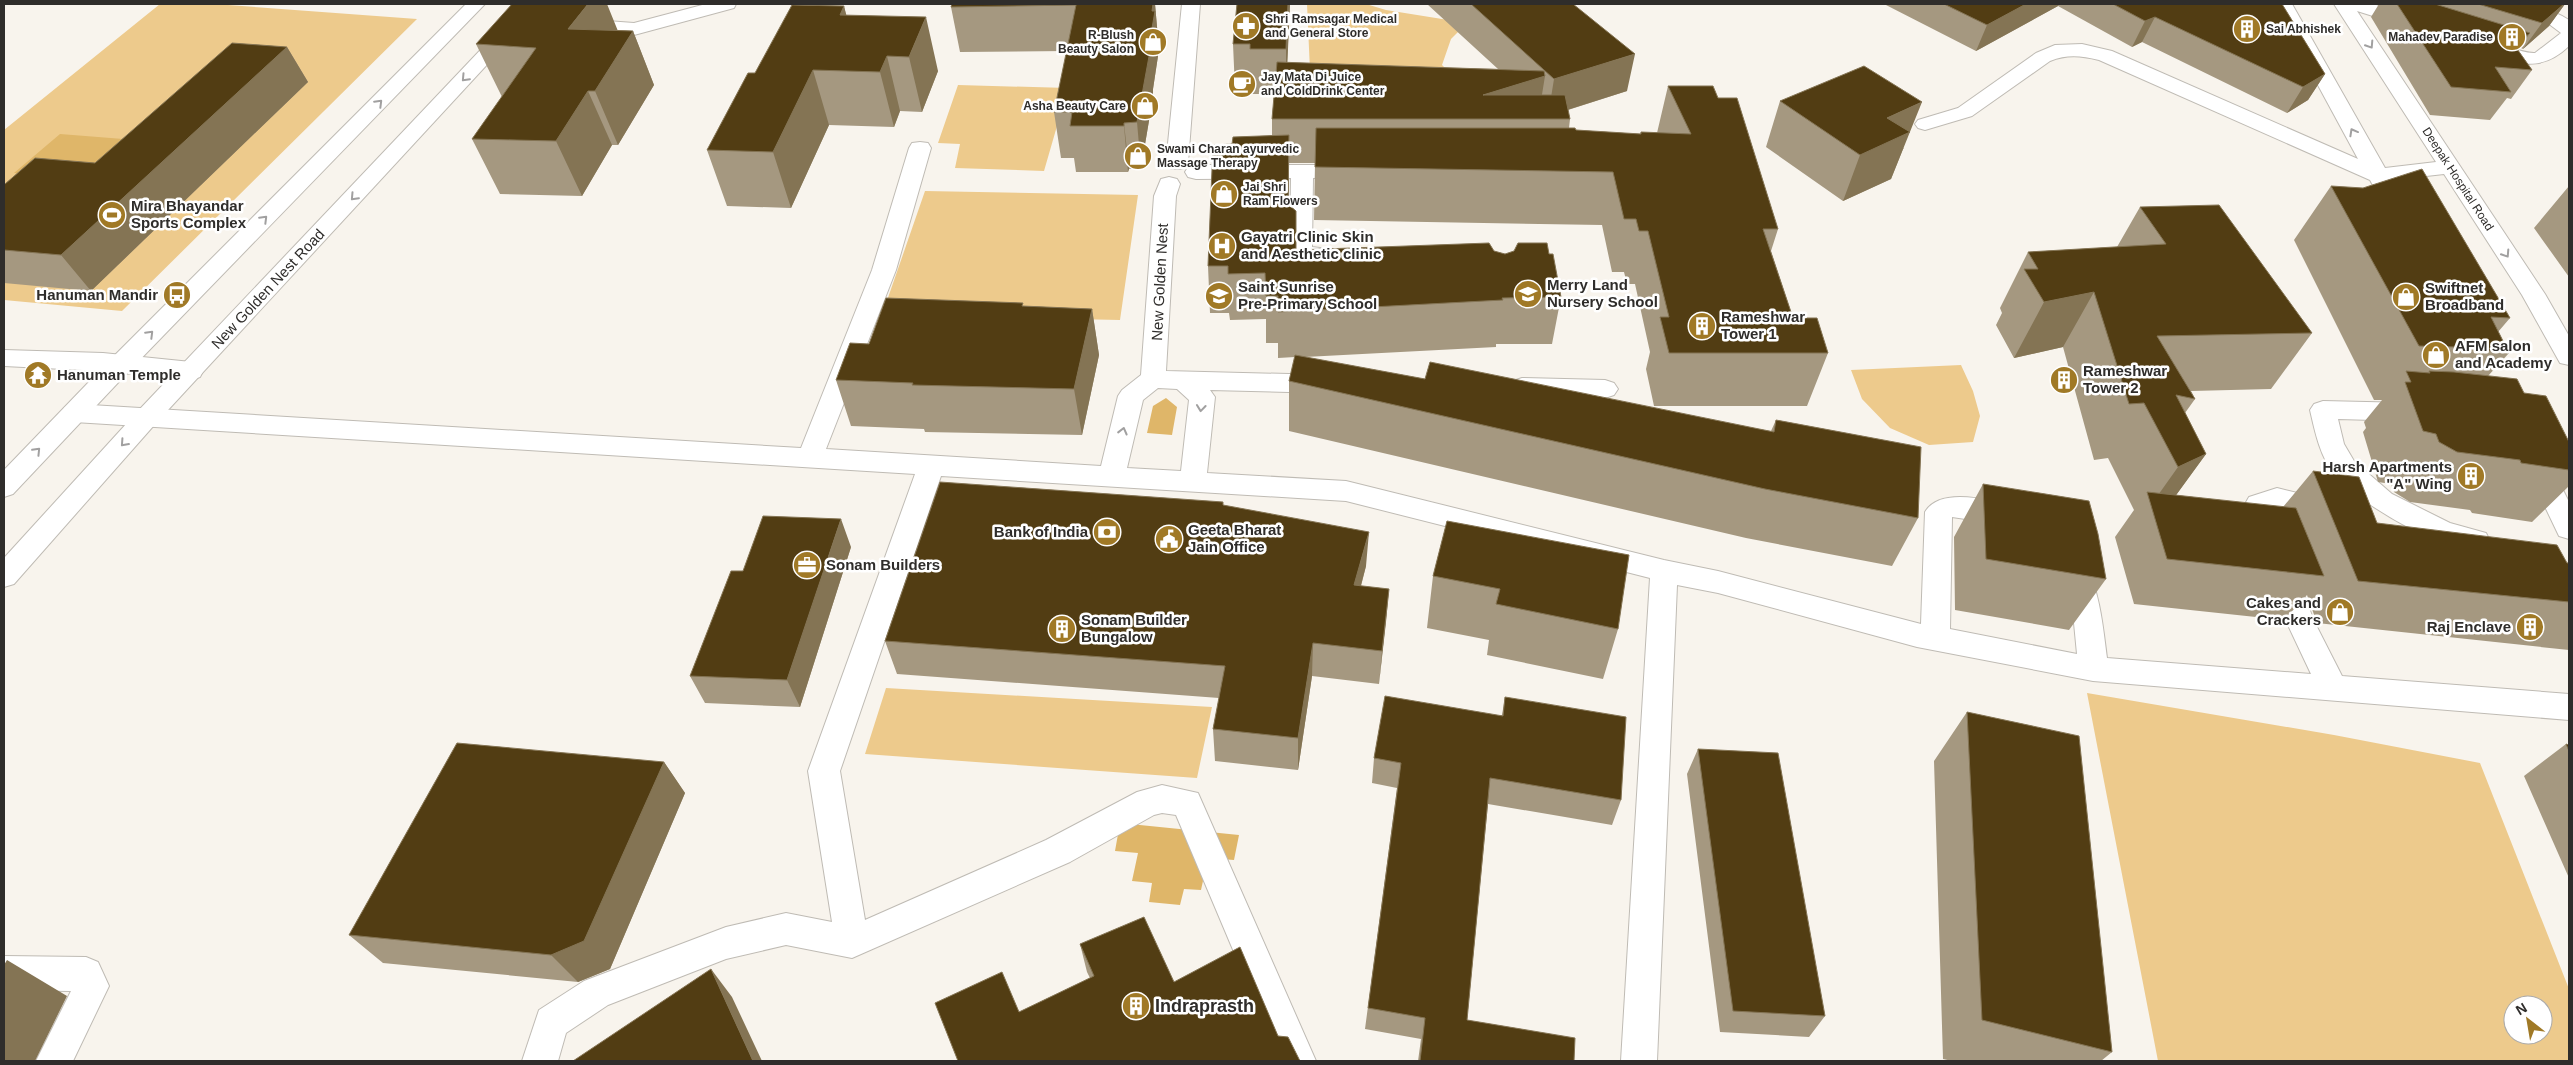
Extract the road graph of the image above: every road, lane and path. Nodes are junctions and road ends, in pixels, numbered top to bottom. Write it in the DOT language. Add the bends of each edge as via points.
graph roads {
  1 [pos="476,4"];
  2 [pos="727,4"];
  3 [pos="1191,4"];
  4 [pos="2283,4"];
  5 [pos="2343,4"];
  6 [pos="2355,4"];
  7 [pos="2506,4"];
  8 [pos="540,17"];
  9 [pos="2426,26"];
  10 [pos="2569,29"];
  11 [pos="2569,36"];
  12 [pos="2471,41"];
  13 [pos="1925,124"];
  14 [pos="920,148"];
  15 [pos="2450,167"];
  16 [pos="1186,168"];
  17 [pos="1302,171"];
  18 [pos="1372,171"];
  19 [pos="2377,175"];
  20 [pos="2411,235"];
  21 [pos="1356,256"];
  22 [pos="2569,357"];
  23 [pos="4,358"];
  24 [pos="121,364"];
  25 [pos="191,371"];
  26 [pos="1153,380"];
  27 [pos="1183,381"];
  28 [pos="1346,384"];
  29 [pos="1495,387"];
  30 [pos="1605,389"];
  31 [pos="74,413"];
  32 [pos="2438,416"];
  33 [pos="148,417"];
  34 [pos="2530,450"];
  35 [pos="810,458"];
  36 [pos="932,465"];
  37 [pos="1111,478"];
  38 [pos="1192,482"];
  39 [pos="4,487"];
  40 [pos="2030,519"];
  41 [pos="2350,519"];
  42 [pos="2569,529"];
  43 [pos="2405,541"];
  44 [pos="2498,548"];
  45 [pos="2069,550"];
  46 [pos="2478,566"];
  47 [pos="1664,571"];
  48 [pos="4,576"];
  49 [pos="1935,638"];
  50 [pos="2093,669"];
  51 [pos="2333,690"];
  52 [pos="2569,707"];
  53 [pos="852,942"];
  54 [pos="4,974"];
  55 [pos="54,1061"];
  56 [pos="540,1061"];
  57 [pos="1298,1061"];
  58 [pos="1639,1061"];
  24 -- 1 [label="street, one-way"];
  2 -- 8 [label="street" via="634,29"];
  3 -- 16 [label="street"];
  19 -- 4 [label="street, one-way"];
  5 -- 15 [label="street, Deepak Hospital Road, one-way"];
  6 -- 9 [label="street"];
  7 -- 10 [label="street" via="2556,20"];
  8 -- 25 [label="street, New Golden Nest Road, one-way"];
  11 -- 12 [label="street" via="2537,59"];
  13 -- 19 [label="street" via="1965,112 2043,57 2062,49 2082,50 2105,55"];
  14 -- 35 [label="street" via="884,270"];
  15 -- 19 [label="street"];
  15 -- 22 [label="street, Deepak Hospital Road, one-way" via="2533,294"];
  16 -- 17 [label="street"];
  16 -- 26 [label="street, New Golden Nest" via="1195,178 1187,184 1169,184 1165,196"];
  17 -- 18 [label="street"];
  17 -- 21 [label="street" via="1301,250 1310,256"];
  19 -- 20 [label="street"];
  23 -- 24 [label="street"];
  24 -- 25 [label="street"];
  24 -- 31 [label="street"];
  25 -- 33 [label="street, New Golden Nest Road"];
  26 -- 27 [label="street"];
  37 -- 26 [label="street, one-way" via="1131,396"];
  27 -- 28 [label="street"];
  27 -- 38 [label="street, one-way" via="1202,397"];
  29 -- 30 [label="street"];
  31 -- 33 [label="street"];
  39 -- 31 [label="street, one-way"];
  32 -- 44 [label="street" via="2410,412 2323,410 2331,444 2344,468 2382,501 2442,531"];
  33 -- 35 [label="street"];
  33 -- 48 [label="street, New Golden Nest Road, one-way"];
  34 -- 42 [label="street"];
  35 -- 36 [label="street"];
  36 -- 37 [label="street"];
  36 -- 53 [label="street" via="824,771"];
  37 -- 38 [label="street"];
  38 -- 47 [label="street" via="1346,491"];
  40 -- 49 [label="street" via="1951,506 1939,512"];
  41 -- 51 [label="street" via="2314,505 2277,498 2260,504 2259,512 2300,621"];
  43 -- 46 [label="street"];
  45 -- 50 [label="street" via="2088,623"];
  47 -- 49 [label="street"];
  47 -- 58 [label="street"];
  49 -- 50 [label="street"];
  50 -- 51 [label="street"];
  51 -- 52 [label="street"];
  53 -- 56 [label="street" via="786,929 726,943 596,993 552,1022"];
  53 -- 57 [label="street" via="1058,851 1148,802 1187,803"];
  54 -- 55 [label="street" via="86,974 92,986"];
}
